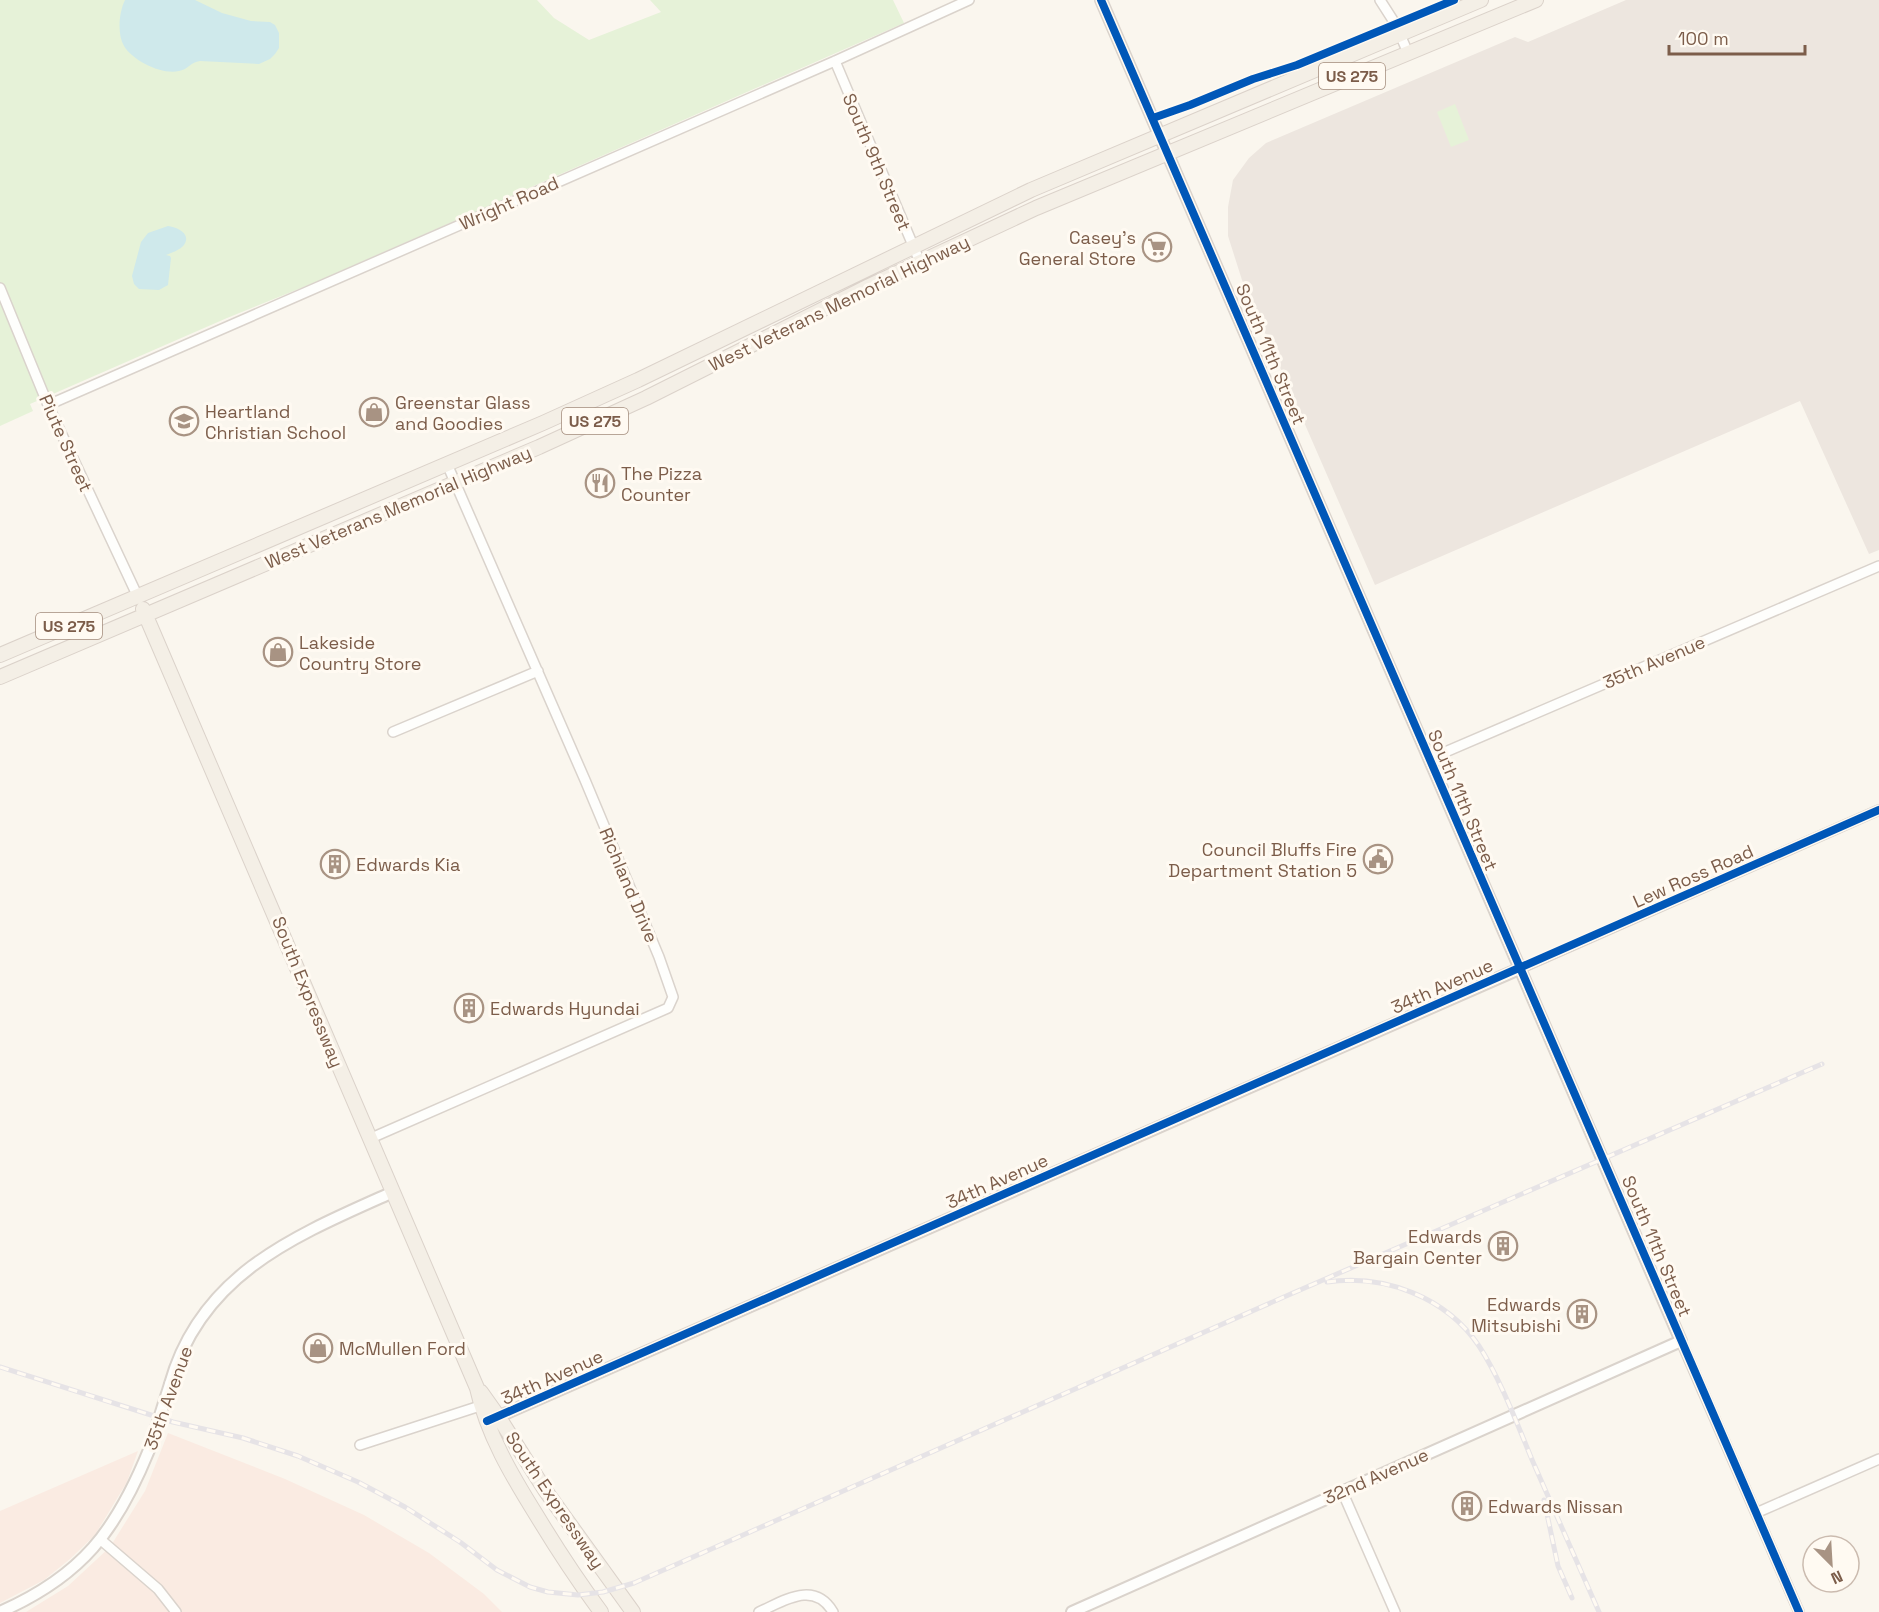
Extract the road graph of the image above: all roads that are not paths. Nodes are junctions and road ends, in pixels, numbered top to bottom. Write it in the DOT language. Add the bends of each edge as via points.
graph roads {
  1 [pos="969,0"];
  2 [pos="1101,0"];
  3 [pos="1380,0"];
  4 [pos="1480,0"];
  5 [pos="1536,0"];
  6 [pos="1400,34"];
  7 [pos="1408,53"];
  8 [pos="835,61"];
  9 [pos="1160,134"];
  10 [pos="1168,152"];
  11 [pos="913,246"];
  12 [pos="920,262"];
  13 [pos="0,288"];
  14 [pos="48,405"];
  15 [pos="447,464"];
  16 [pos="456,483"];
  17 [pos="1879,566"];
  18 [pos="138,597"];
  19 [pos="146,615"];
  20 [pos="0,655"];
  21 [pos="538,671"];
  22 [pos="0,676"];
  23 [pos="393,732"];
  24 [pos="1429,759"];
  25 [pos="1879,810"];
  26 [pos="1519,969"];
  27 [pos="369,1139"];
  28 [pos="393,1192"];
  29 [pos="1681,1341"];
  30 [pos="485,1404"];
  31 [pos="493,1419"];
  32 [pos="360,1445"];
  33 [pos="1879,1459"];
  34 [pos="1342,1491"];
  35 [pos="1756,1513"];
  36 [pos="101,1540"];
  37 [pos="0,1612"];
  38 [pos="176,1612"];
  39 [pos="601,1612"];
  40 [pos="633,1612"];
  41 [pos="759,1612"];
  42 [pos="833,1612"];
  43 [pos="1072,1612"];
  44 [pos="1395,1612"];
  45 [pos="1799,1612"];
  1 -- 8 [label="street, Wright Road"];
  2 -- 9 [label="street, South 11th Street"];
  3 -- 6 [label="street"];
  4 -- 6 [label="main road, West Veterans Memorial Highway / US 275"];
  5 -- 7 [label="main road, West Veterans Memorial Highway / US 275"];
  6 -- 7 [label="street"];
  6 -- 9 [label="main road, West Veterans Memorial Highway / US 275"];
  7 -- 10 [label="main road, West Veterans Memorial Highway / US 275"];
  8 -- 11 [label="street, South 9th Street"];
  8 -- 14 [label="street, Wright Road"];
  9 -- 10 [label="street, South 11th Street"];
  9 -- 11 [label="main road, West Veterans Memorial Highway / US 275"];
  10 -- 12 [label="main road, West Veterans Memorial Highway / US 275"];
  10 -- 24 [label="street, South 11th Street"];
  11 -- 12 [label="street, South 9th Street"];
  11 -- 15 [label="main road, West Veterans Memorial Highway / US 275" via="638,380"];
  12 -- 16 [label="main road, West Veterans Memorial Highway / US 275" via="646,398"];
  13 -- 14 [label="street, Piute Street"];
  14 -- 18 [label="street, Piute Street"];
  15 -- 16 [label="street, Richland Drive"];
  15 -- 18 [label="main road, West Veterans Memorial Highway / US 275"];
  16 -- 19 [label="main road, West Veterans Memorial Highway / US 275"];
  16 -- 21 [label="street, Richland Drive"];
  17 -- 24 [label="street, 35th Avenue"];
  18 -- 19 [label="main road, South Expressway"];
  18 -- 20 [label="main road, US 275"];
  19 -- 22 [label="main road, US 275"];
  19 -- 27 [label="main road, South Expressway"];
  21 -- 23 [label="street"];
  21 -- 27 [label="street, Richland Drive" via="659,957 672,1003"];
  24 -- 26 [label="street, South 11th Street"];
  25 -- 26 [label="street, Lew Ross Road"];
  26 -- 29 [label="street, South 11th Street"];
  26 -- 31 [label="street, 34th Avenue"];
  27 -- 28 [label="main road, South Expressway"];
  28 -- 30 [label="main road, South Expressway"];
  28 -- 36 [label="street, 35th Avenue, bridge" via="277,1248 244,1272 201,1319 176,1363 149,1450 126,1503"];
  29 -- 34 [label="street, 32nd Avenue"];
  29 -- 35 [label="street, South 11th Street"];
  30 -- 31 [label="main road, South Expressway"];
  30 -- 32 [label="street"];
  31 -- 39 [label="main road, South Expressway" via="506,1464"];
  31 -- 40 [label="main road, South Expressway"];
  33 -- 35 [label="street"];
  34 -- 43 [label="street, 32nd Avenue"];
  34 -- 44 [label="street"];
  35 -- 45 [label="street, South 11th Street"];
  36 -- 37 [label="street, 35th Avenue" via="49,1586"];
  36 -- 38 [label="street" via="158,1589"];
  41 -- 42 [label="street" via="802,1595 818,1597"];
}
